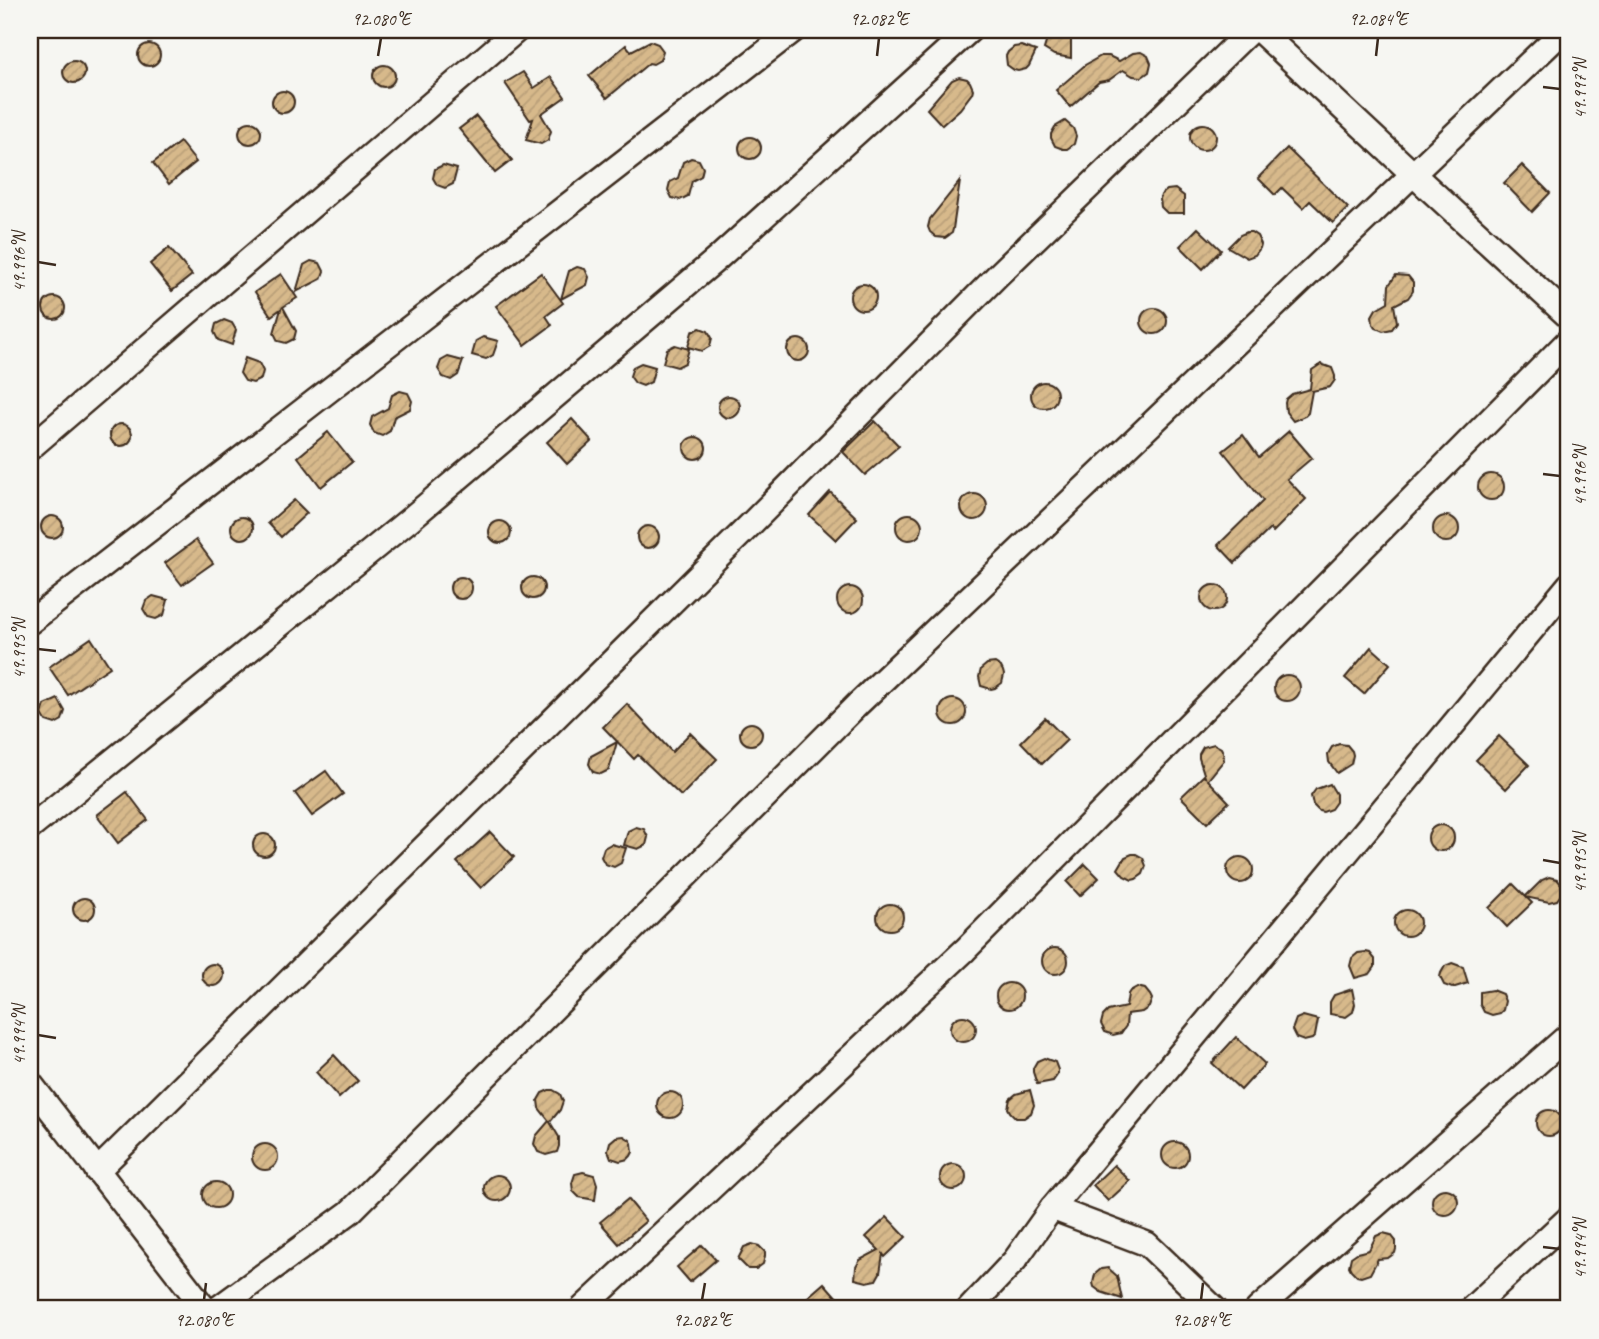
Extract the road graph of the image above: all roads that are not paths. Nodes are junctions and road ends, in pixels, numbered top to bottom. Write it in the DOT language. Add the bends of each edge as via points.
graph roads {
  1 [pos="517,30"];
  2 [pos="794,30"];
  3 [pos="970,30"];
  4 [pos="1251,30"];
  5 [pos="1259,30"];
  6 [pos="1563,30"];
  7 [pos="1413,174"];
  8 [pos="1569,317"];
  9 [pos="1569,340"];
  10 [pos="30,448"];
  11 [pos="1569,585"];
  12 [pos="30,622"];
  13 [pos="30,828"];
  14 [pos="1569,1035"];
  15 [pos="30,1083"];
  16 [pos="97,1171"];
  17 [pos="1052,1208"];
  18 [pos="1569,1218"];
  19 [pos="205,1309"];
  20 [pos="217,1309"];
  21 [pos="582,1309"];
  22 [pos="969,1309"];
  23 [pos="1215,1309"];
  24 [pos="1258,1309"];
  25 [pos="1471,1309"];
  1 -- 10 [label="street"];
  2 -- 12 [label="street"];
  3 -- 13 [label="street" via="718,258 452,484"];
  4 -- 16 [label="street" via="997,276"];
  5 -- 7 [label="street"];
  6 -- 7 [label="street"];
  7 -- 8 [label="street"];
  7 -- 20 [label="street" via="858,704 350,1212"];
  9 -- 21 [label="street" via="965,950"];
  11 -- 17 [label="street"];
  14 -- 24 [label="street"];
  15 -- 16 [label="street"];
  16 -- 19 [label="street"];
  17 -- 22 [label="street" via="1015,1260"];
  17 -- 23 [label="street" via="1147,1244"];
  18 -- 25 [label="street"];
}
